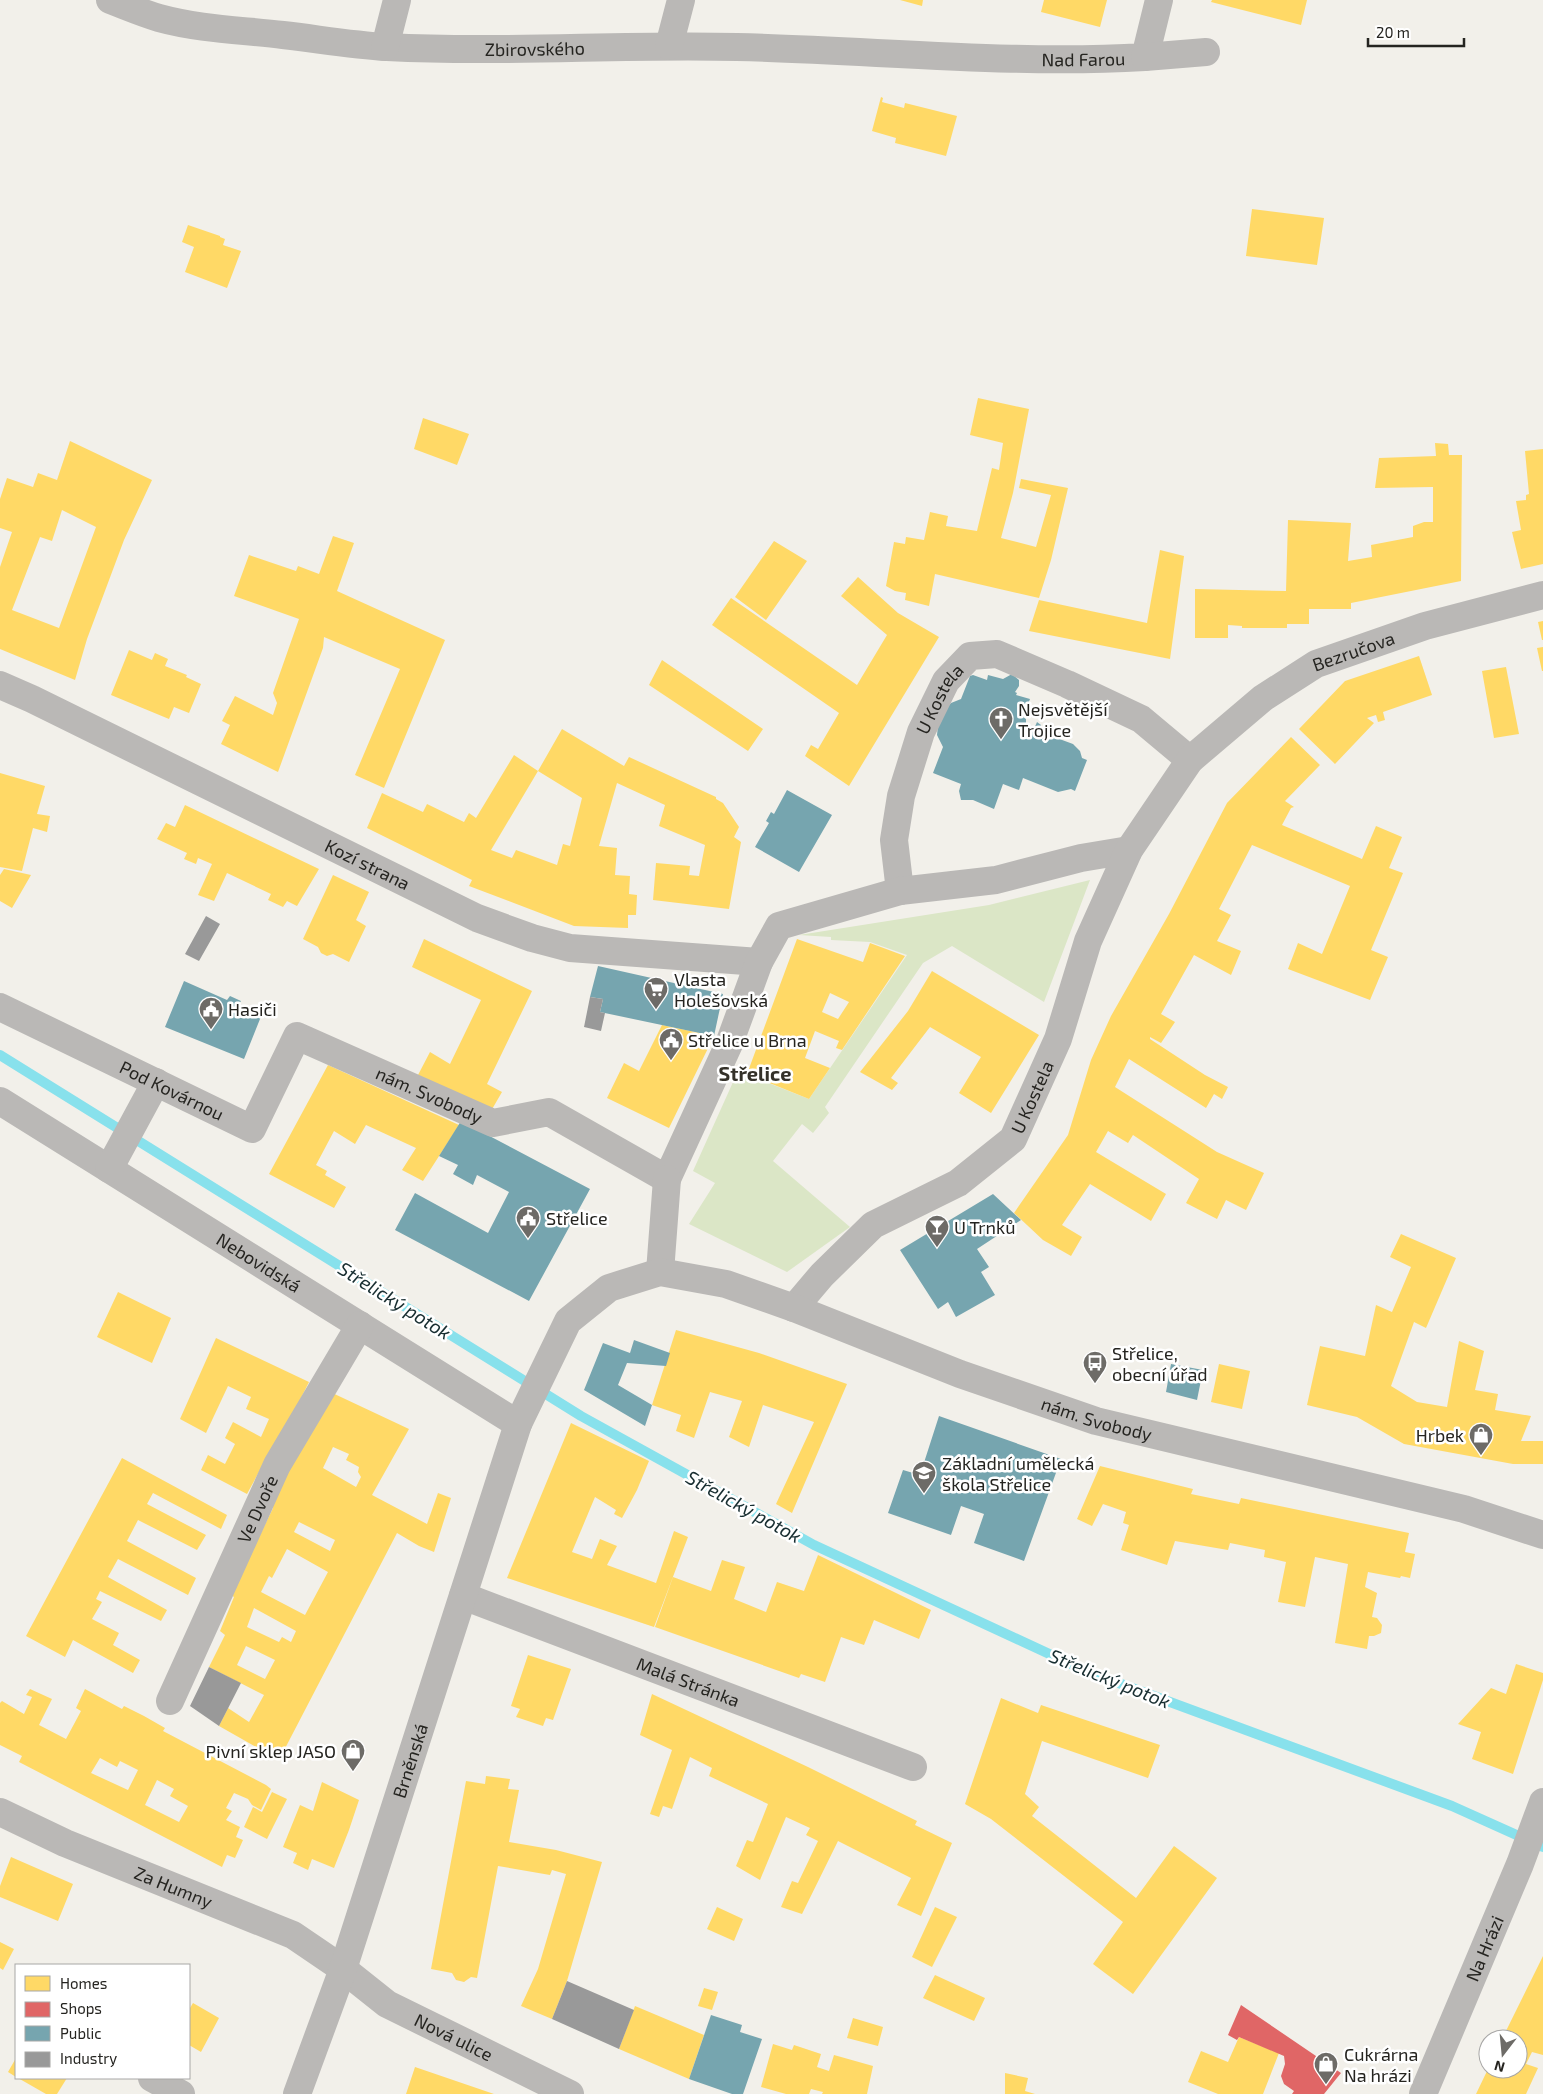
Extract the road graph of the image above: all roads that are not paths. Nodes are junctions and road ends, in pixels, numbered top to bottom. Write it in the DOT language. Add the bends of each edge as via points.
graph roads {
  1 [pos="110,0"];
  2 [pos="397,0"];
  3 [pos="680,0"];
  4 [pos="1159,0"];
  5 [pos="385,46"];
  6 [pos="670,46"];
  7 [pos="1206,52"];
  8 [pos="964,57"];
  9 [pos="1145,57"];
  10 [pos="1543,594"];
  11 [pos="0,685"];
  12 [pos="1190,760"];
  13 [pos="1130,850"];
  14 [pos="900,891"];
  15 [pos="759,962"];
  16 [pos="0,1007"];
  17 [pos="297,1036"];
  18 [pos="156,1082"];
  19 [pos="0,1102"];
  20 [pos="109,1170"];
  21 [pos="668,1179"];
  22 [pos="660,1272"];
  23 [pos="794,1308"];
  24 [pos="360,1325"];
  25 [pos="524,1412"];
  26 [pos="1543,1535"];
  27 [pos="463,1596"];
  28 [pos="170,1701"];
  29 [pos="913,1767"];
  30 [pos="0,1812"];
  31 [pos="1540,1812"];
  32 [pos="343,1969"];
  33 [pos="154,2079"];
  34 [pos="181,2094"];
  35 [pos="297,2094"];
  36 [pos="570,2094"];
  37 [pos="1423,2094"];
  1 -- 5 [label="street, Zbirovského" via="159,18 192,25"];
  2 -- 5 [label="street"];
  3 -- 6 [label="street"];
  4 -- 9 [label="street, Nad Farou"];
  5 -- 6 [label="street, Zbirovského" via="538,49"];
  6 -- 8 [label="street, Zbirovského" via="850,50"];
  7 -- 9 [label="street"];
  8 -- 9 [label="street, Nad Farou"];
  10 -- 12 [label="street, Bezručova" via="1425,626 1316,664 1264,698"];
  11 -- 15 [label="street, Kozí strana" via="478,918 532,938 570,948"];
  12 -- 13 [label="street, U Kostela"];
  12 -- 14 [label="street, U Kostela" via="1141,719 1076,688 997,654 970,656 946,681 921,732 901,796 894,840"];
  13 -- 14 [label="street" via="1081,858 996,880"];
  13 -- 23 [label="street, U Kostela" via="1088,941 1058,1039 1013,1139 958,1183 873,1226 822,1275"];
  14 -- 15 [label="street" via="779,926"];
  15 -- 21 [label="street" via="729,1044"];
  16 -- 18 [label="street, Pod Kovárnou"];
  17 -- 18 [label="street, Pod Kovárnou" via="252,1129"];
  17 -- 21 [label="street, nám. Svobody" via="493,1123 549,1112"];
  18 -- 20 [label="street"];
  19 -- 20 [label="street, Nebovidská"];
  20 -- 24 [label="street, Nebovidská"];
  21 -- 22 [label="street"];
  22 -- 23 [label="street, nám. Svobody" via="726,1284"];
  22 -- 25 [label="street, nám. Svobody" via="609,1288 568,1321"];
  23 -- 26 [label="street, nám. Svobody" via="960,1374 1096,1421 1464,1509"];
  24 -- 25 [label="street, Nebovidská"];
  24 -- 28 [label="street, Ve Dvoře" via="277,1465"];
  25 -- 27 [label="street, Brněnská"];
  27 -- 29 [label="street, Malá Stránka"];
  27 -- 32 [label="street, Brněnská"];
  30 -- 32 [label="street, Za Humny" via="65,1842 293,1935"];
  31 -- 37 [label="street, Na Hrázi"];
  32 -- 35 [label="street, Brněnská"];
  32 -- 36 [label="street, Nová ulice" via="387,2004"];
  33 -- 34 [label="street"];
}
